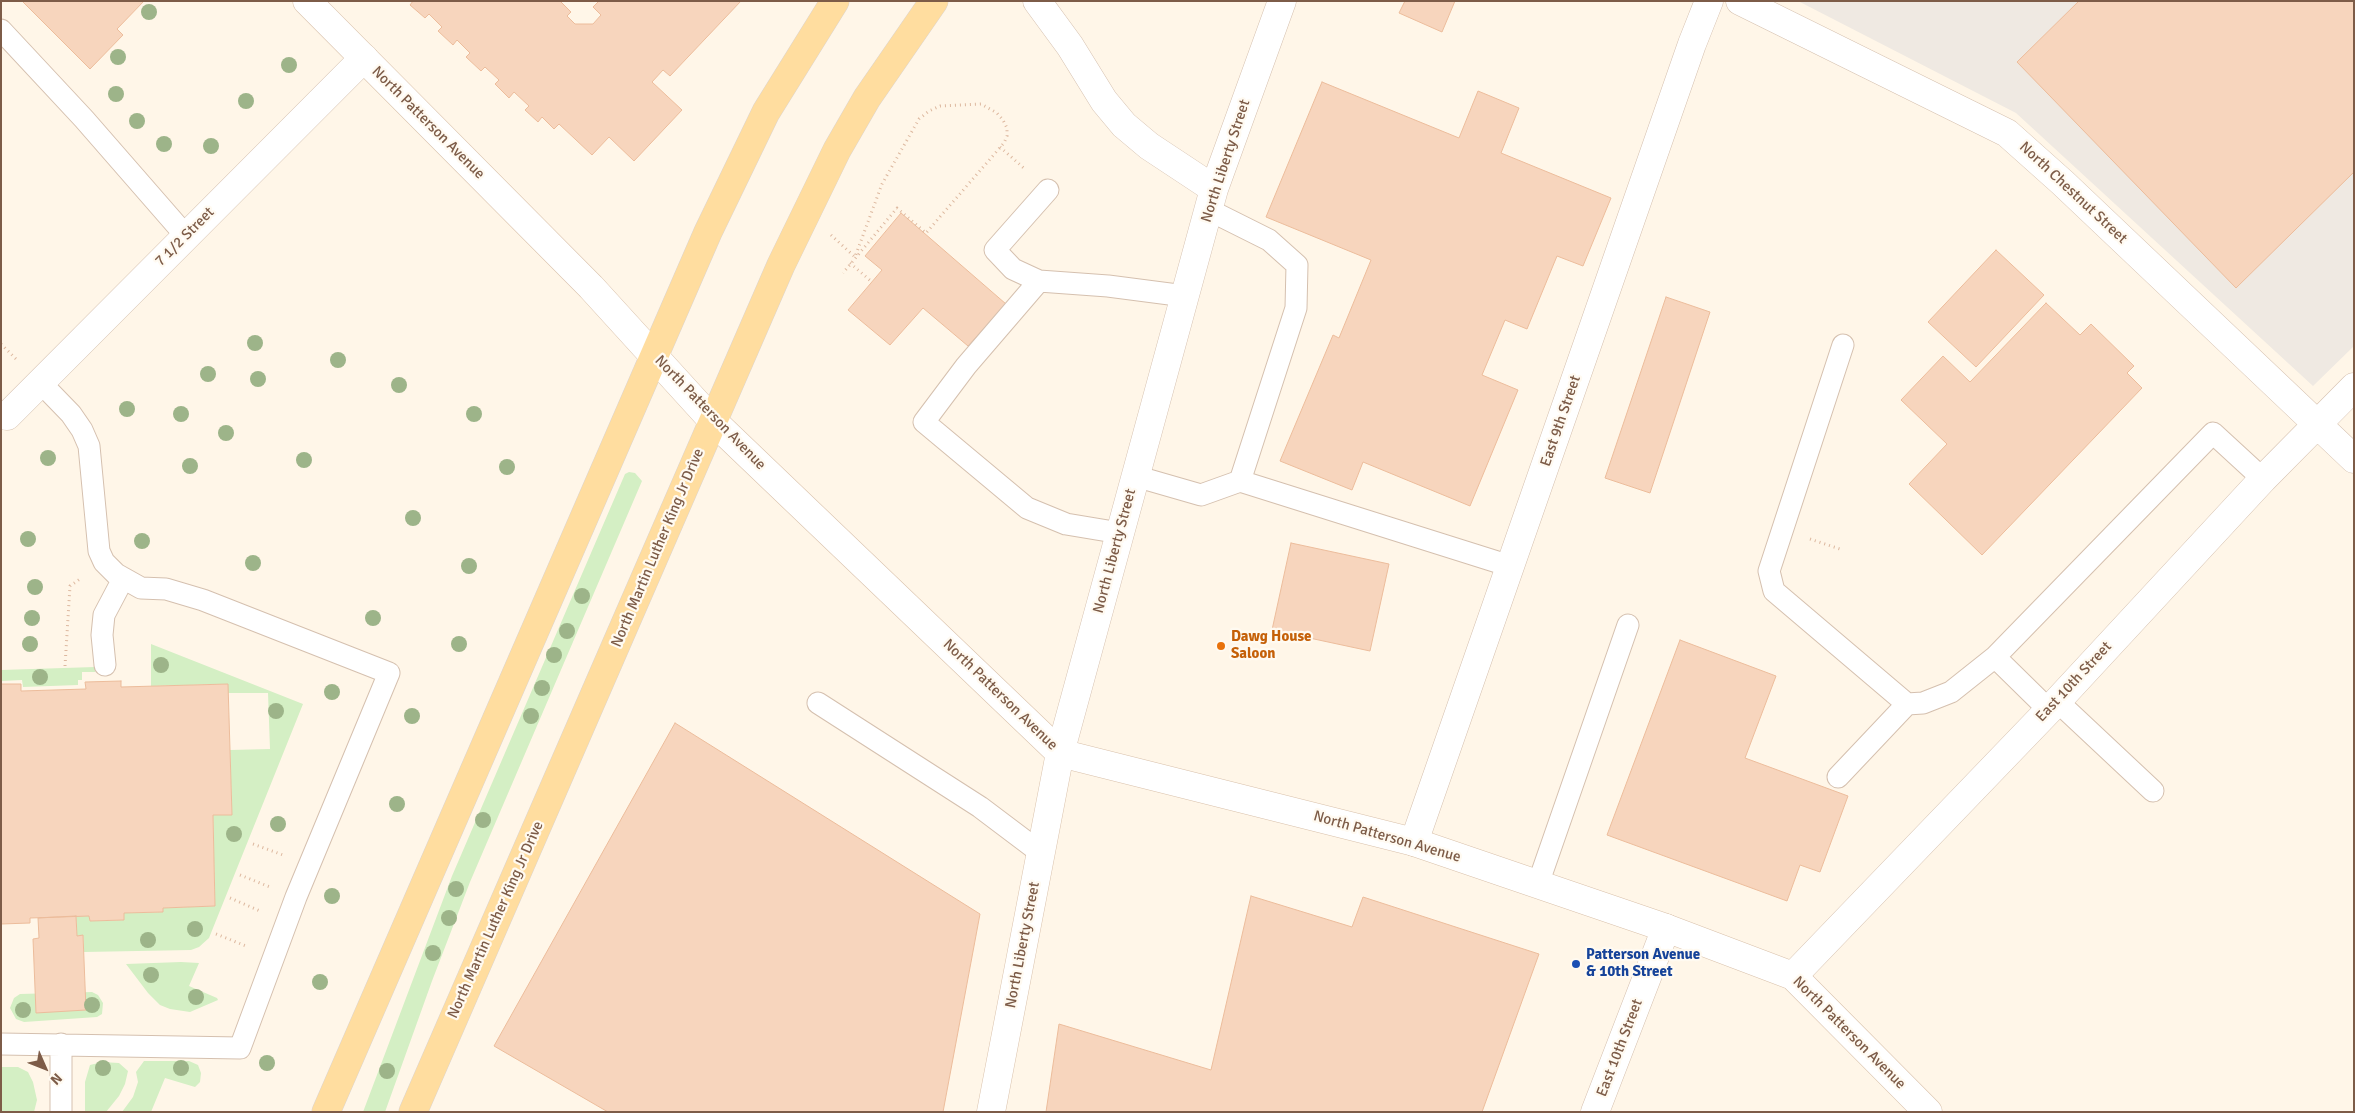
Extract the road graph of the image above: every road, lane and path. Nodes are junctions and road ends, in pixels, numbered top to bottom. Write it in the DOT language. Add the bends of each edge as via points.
graph roads {
  1 [pos="307,1"];
  2 [pos="835,1"];
  3 [pos="934,1"];
  4 [pos="1037,1"];
  5 [pos="1282,1"];
  6 [pos="1709,1"];
  7 [pos="1740,1"];
  8 [pos="1,30"];
  9 [pos="364,58"];
  10 [pos="1048,190"];
  11 [pos="1212,200"];
  12 [pos="826,231"];
  13 [pos="186,236"];
  14 [pos="855,257"];
  15 [pos="850,263"];
  16 [pos="843,273"];
  17 [pos="1040,281"];
  18 [pos="872,282"];
  19 [pos="1185,296"];
  20 [pos="1,344"];
  21 [pos="1843,345"];
  22 [pos="655,356"];
  23 [pos="20,362"];
  24 [pos="40,382"];
  25 [pos="2354,388"];
  26 [pos="7,416"];
  27 [pos="713,421"];
  28 [pos="2318,424"];
  29 [pos="2354,459"];
  30 [pos="1135,476"];
  31 [pos="2263,479"];
  32 [pos="1240,481"];
  33 [pos="1120,533"];
  34 [pos="1827,545"];
  35 [pos="1843,550"];
  36 [pos="1510,566"];
  37 [pos="123,579"];
  38 [pos="1628,625"];
  39 [pos="1995,657"];
  40 [pos="105,666"];
  41 [pos="818,703"];
  42 [pos="1907,704"];
  43 [pos="2053,705"];
  44 [pos="1060,753"];
  45 [pos="1838,777"];
  46 [pos="2153,791"];
  47 [pos="1414,842"];
  48 [pos="1041,853"];
  49 [pos="1538,884"];
  50 [pos="1666,928"];
  51 [pos="1793,976"];
  52 [pos="1,1044"];
  53 [pos="61,1044"];
  54 [pos="61,1112"];
  55 [pos="326,1112"];
  56 [pos="413,1112"];
  57 [pos="992,1112"];
  58 [pos="1595,1112"];
  59 [pos="1928,1112"];
  1 -- 9 [label="street, North Patterson Avenue"];
  2 -- 22 [label="main road" via="766,112 708,232"];
  3 -- 27 [label="main road, North Martin Luther King Jr Drive" via="836,150 781,265"];
  4 -- 11 [label="street" via="1124,125"];
  5 -- 11 [label="street, North Liberty Street"];
  6 -- 36 [label="street, East 9th Street" via="1688,53"];
  7 -- 28 [label="street, North Chestnut Street" via="2007,133"];
  8 -- 13 [label="lane"];
  9 -- 13 [label="street, 7 1/2 Street"];
  9 -- 22 [label="street, North Patterson Avenue"];
  10 -- 17 [label="lane" via="995,250 1013,269"];
  11 -- 19 [label="street, North Liberty Street"];
  11 -- 32 [label="lane" via="1269,240 1297,265 1296,308"];
  12 -- 14 [label="path"];
  13 -- 24 [label="street, 7 1/2 Street"];
  14 -- 14 [label="path" via="898,208 926,234 1004,143 1007,128 997,113 981,104 940,106 919,119 882,184"];
  14 -- 15 [label="path"];
  15 -- 16 [label="path"];
  15 -- 18 [label="path"];
  17 -- 19 [label="lane"];
  17 -- 33 [label="lane" via="966,366 924,422 1027,508 1066,524"];
  19 -- 30 [label="street, North Liberty Street"];
  20 -- 23 [label="path"];
  21 -- 42 [label="lane" via="1769,571 1774,591"];
  22 -- 27 [label="street, North Patterson Avenue"];
  22 -- 55 [label="main road"];
  24 -- 26 [label="street, 7 1/2 Street"];
  24 -- 37 [label="lane" via="71,414 90,446 99,551 104,562"];
  25 -- 28 [label="street, East 10th Street"];
  27 -- 44 [label="street, North Patterson Avenue"];
  27 -- 56 [label="main road, North Martin Luther King Jr Drive"];
  28 -- 29 [label="street, North Chestnut Street"];
  28 -- 31 [label="street, East 10th Street"];
  30 -- 32 [label="lane" via="1201,495"];
  30 -- 33 [label="street, North Liberty Street"];
  31 -- 39 [label="lane" via="2213,433"];
  31 -- 43 [label="street, East 10th Street"];
  32 -- 36 [label="lane"];
  33 -- 44 [label="street, North Liberty Street"];
  34 -- 35 [label="path"];
  36 -- 47 [label="street, East 9th Street"];
  37 -- 40 [label="lane" via="104,615"];
  37 -- 53 [label="lane" via="141,588 166,589 203,600 389,673 296,898 240,1048"];
  38 -- 49 [label="lane"];
  39 -- 42 [label="lane" via="1951,692 1923,703"];
  39 -- 43 [label="lane"];
  41 -- 48 [label="lane" via="980,808"];
  42 -- 45 [label="lane"];
  43 -- 46 [label="lane"];
  43 -- 51 [label="street, East 10th Street"];
  44 -- 47 [label="street, North Patterson Avenue"];
  44 -- 48 [label="street, North Liberty Street"];
  47 -- 49 [label="street, North Patterson Avenue"];
  48 -- 57 [label="street, North Liberty Street"];
  49 -- 50 [label="street, North Patterson Avenue"];
  50 -- 51 [label="street, North Patterson Avenue"];
  50 -- 58 [label="street, East 10th Street"];
  51 -- 59 [label="street, North Patterson Avenue"];
  52 -- 53 [label="lane"];
  53 -- 54 [label="lane"];
}
